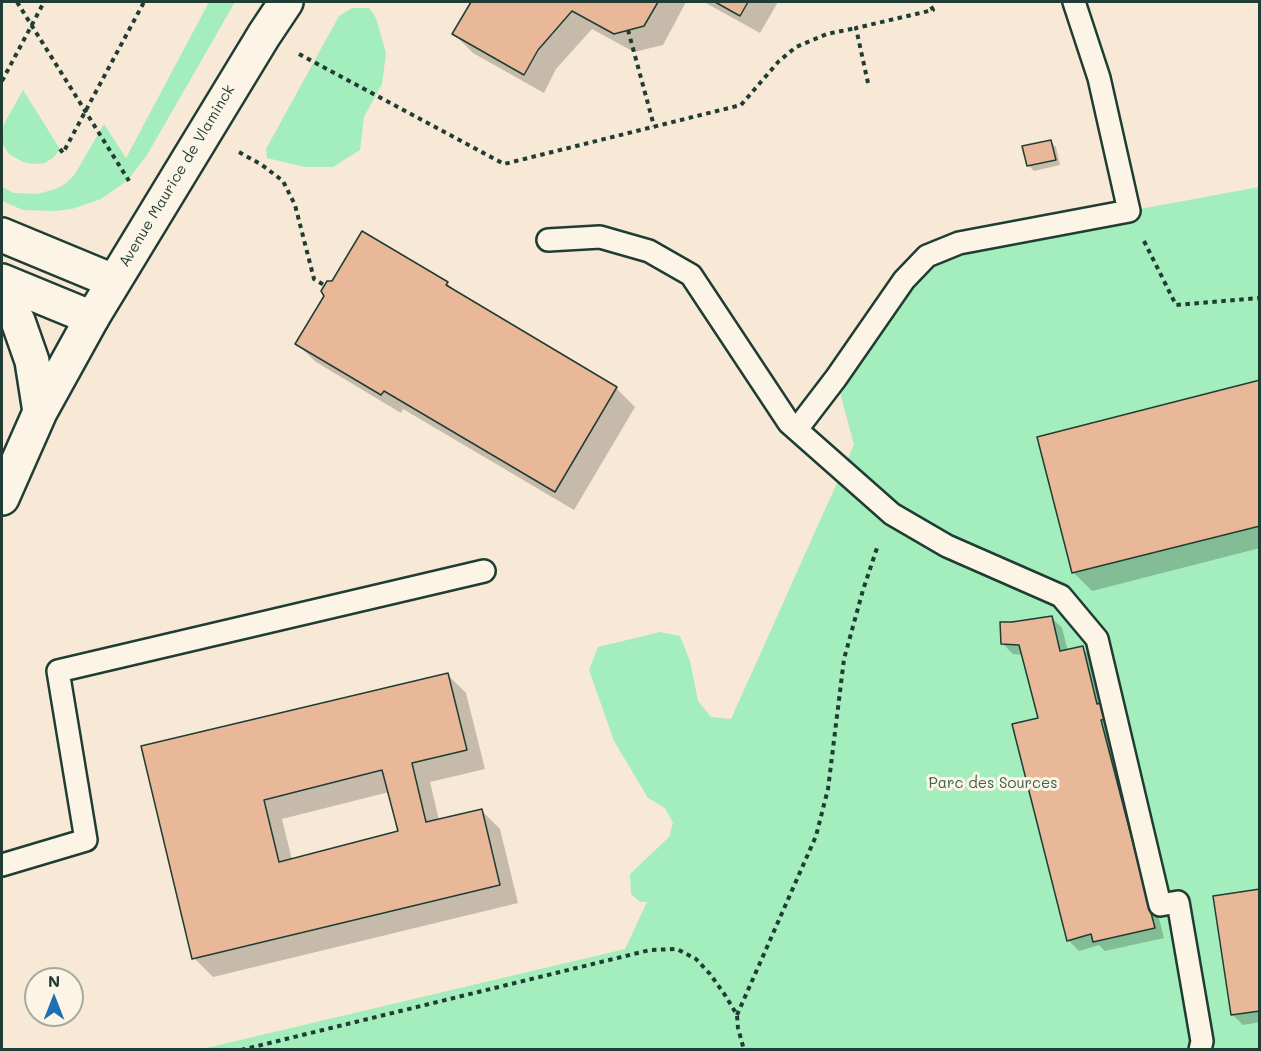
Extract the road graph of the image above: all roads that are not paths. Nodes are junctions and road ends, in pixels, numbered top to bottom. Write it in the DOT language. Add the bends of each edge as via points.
graph roads {
  1 [pos="269,2"];
  2 [pos="286,2"];
  3 [pos="1074,2"];
  4 [pos="264,35"];
  5 [pos="2,235"];
  6 [pos="548,240"];
  7 [pos="2,281"];
  8 [pos="113,281"];
  9 [pos="2,300"];
  10 [pos="92,318"];
  11 [pos="40,412"];
  12 [pos="797,429"];
  13 [pos="2,498"];
  14 [pos="484,571"];
  15 [pos="2,866"];
  16 [pos="1200,1050"];
  1 -- 4 [label="street, Avenue Maurice de Vlaminck"];
  2 -- 4 [label="street, Avenue Maurice de Vlaminck"];
  3 -- 12 [label="lane" via="1099,78 1129,211 959,243 927,256 904,280"];
  4 -- 8 [label="street, Avenue Maurice de Vlaminck"];
  5 -- 8 [label="street"];
  6 -- 12 [label="lane" via="600,237 649,251 691,275 789,423"];
  7 -- 10 [label="street"];
  8 -- 10 [label="street, Avenue Maurice de Vlaminck"];
  9 -- 11 [label="street" via="18,321 32,361"];
  10 -- 11 [label="street, Avenue Maurice de Vlaminck"];
  11 -- 13 [label="street, Avenue Maurice de Vlaminck"];
  12 -- 16 [label="lane" via="892,514 947,546 1061,596 1097,639 1160,905 1178,902 1202,1041"];
  14 -- 15 [label="lane" via="58,671 86,840"];
}
